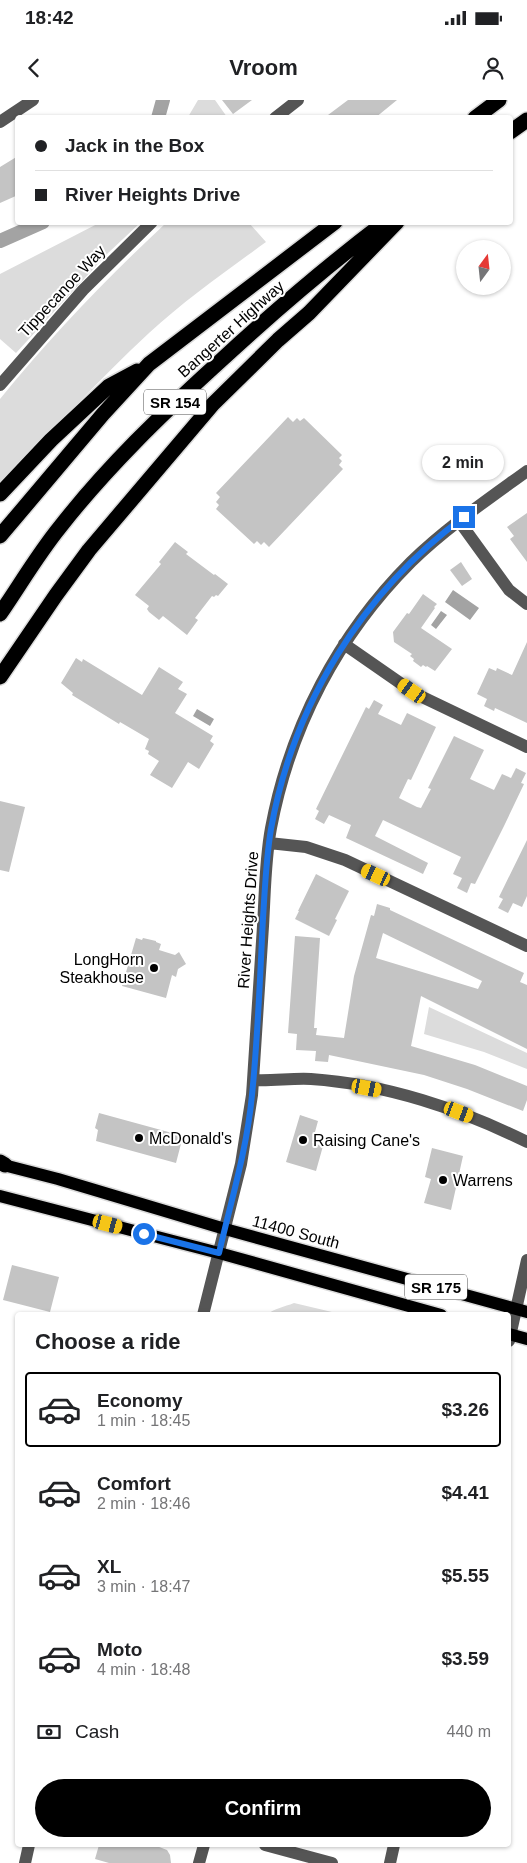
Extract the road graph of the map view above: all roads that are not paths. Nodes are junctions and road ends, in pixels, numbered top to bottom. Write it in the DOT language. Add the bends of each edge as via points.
graph roads {
  1 [pos="33,100"];
  2 [pos="298,100"];
  3 [pos="499,100"];
  4 [pos="279,115"];
  5 [pos="478,115"];
  6 [pos="527,120"];
  7 [pos="0,122"];
  8 [pos="513,130"];
  9 [pos="149,225"];
  10 [pos="331,225"];
  11 [pos="381,225"];
  12 [pos="394,225"];
  13 [pos="149,364"];
  14 [pos="0,385"];
  15 [pos="527,471"];
  16 [pos="0,494"];
  17 [pos="459,521"];
  18 [pos="0,536"];
  19 [pos="527,604"];
  20 [pos="0,614"];
  21 [pos="344,644"];
  22 [pos="0,677"];
  23 [pos="527,747"];
  24 [pos="269,843"];
  25 [pos="527,946"];
  26 [pos="254,1080"];
  27 [pos="527,1142"];
  28 [pos="2,1164"];
  29 [pos="0,1196"];
  30 [pos="225,1229"];
  31 [pos="219,1253"];
  32 [pos="527,1260"];
  33 [pos="522,1310"];
  34 [pos="204,1312"];
  35 [pos="430,1312"];
  36 [pos="511,1332"];
  37 [pos="511,1336"];
  38 [pos="527,1339"];
  39 [pos="29,1847"];
  40 [pos="203,1847"];
  41 [pos="272,1847"];
  42 [pos="394,1847"];
  43 [pos="25,1863"];
  44 [pos="199,1863"];
  45 [pos="332,1863"];
  46 [pos="390,1863"];
  1 -- 7 [label="street"];
  2 -- 4 [label="street"];
  3 -- 5 [label="highway"];
  6 -- 8 [label="highway"];
  9 -- 14 [label="street, Tippecanoe Way" via="83,290"];
  10 -- 13 [label="highway, Bangerter Highway / SR 154"];
  11 -- 20 [label="highway, Bangerter Highway / SR 154" via="305,286 163,413 59,528"];
  12 -- 22 [label="highway" via="200,418 89,550"];
  13 -- 16 [label="highway" via="109,386"];
  13 -- 18 [label="highway, Bangerter Highway / SR 154"];
  15 -- 17 [label="street, River Heights Drive"];
  17 -- 19 [label="street" via="509,590"];
  17 -- 21 [label="street, River Heights Drive" via="390,584"];
  21 -- 23 [label="street" via="416,694"];
  21 -- 24 [label="street, River Heights Drive" via="319,687 295,742 277,800"];
  24 -- 25 [label="street" via="306,848 345,860"];
  24 -- 26 [label="street, River Heights Drive"];
  26 -- 27 [label="street" via="312,1079 378,1090 459,1112"];
  26 -- 30 [label="street, River Heights Drive" via="246,1141"];
  28 -- 30 [label="main road, 11400 South / SR 175"];
  29 -- 31 [label="main road, SR 175"];
  30 -- 31 [label="street, River Heights Drive"];
  30 -- 33 [label="main road, 11400 South / SR 175"];
  31 -- 34 [label="street, River Heights Drive"];
  31 -- 35 [label="main road, SR 175"];
  32 -- 33 [label="street"];
  33 -- 36 [label="street"];
  37 -- 38 [label="main road"];
  39 -- 43 [label="street"];
  40 -- 44 [label="street"];
  41 -- 45 [label="street"];
  42 -- 46 [label="street"];
}
